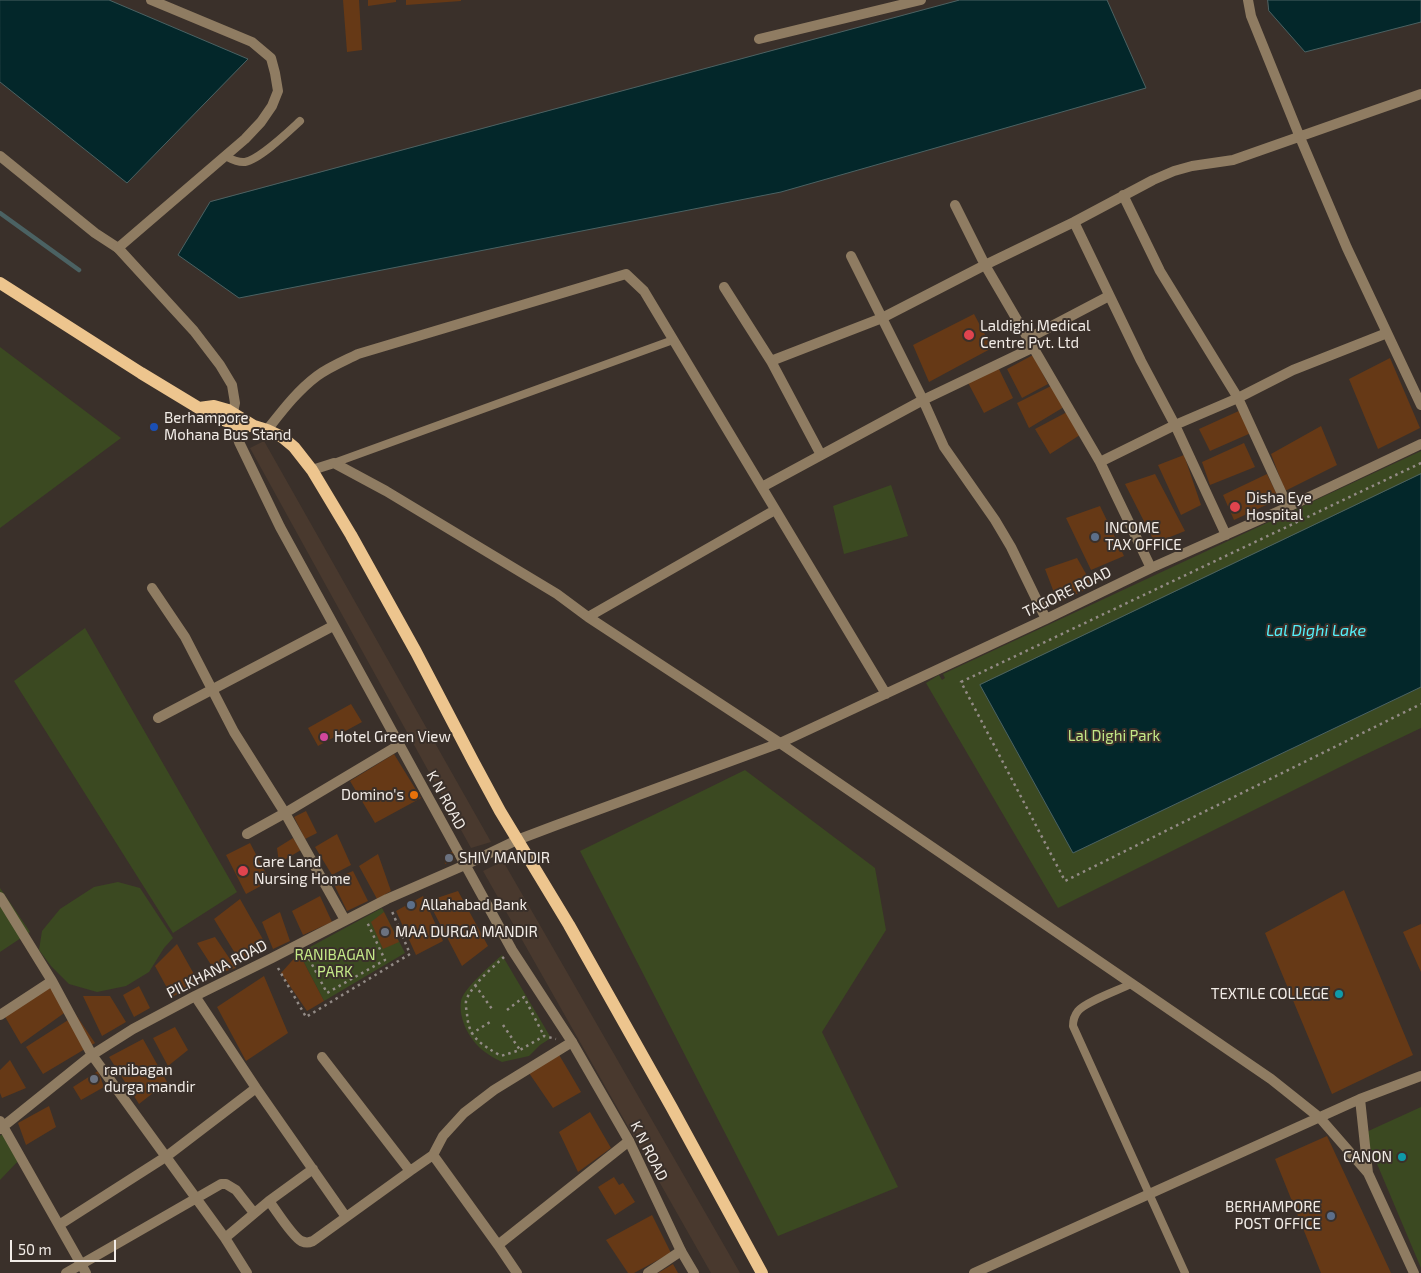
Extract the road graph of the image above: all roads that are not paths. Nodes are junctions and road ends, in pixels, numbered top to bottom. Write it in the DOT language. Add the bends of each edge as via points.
graph roads {
  1 [pos="151,0"];
  2 [pos="921,0"];
  3 [pos="1248,0"];
  4 [pos="760,39"];
  5 [pos="1421,94"];
  6 [pos="300,122"];
  7 [pos="1299,135"];
  8 [pos="0,156"];
  9 [pos="225,156"];
  10 [pos="1123,195"];
  11 [pos="955,205"];
  12 [pos="1074,222"];
  13 [pos="118,248"];
  14 [pos="851,256"];
  15 [pos="985,265"];
  16 [pos="0,283"];
  17 [pos="724,287"];
  18 [pos="1109,296"];
  19 [pos="882,318"];
  20 [pos="1387,333"];
  21 [pos="673,340"];
  22 [pos="1031,343"];
  23 [pos="771,361"];
  24 [pos="1238,398"];
  25 [pos="922,400"];
  26 [pos="1421,405"];
  27 [pos="233,418"];
  28 [pos="1175,425"];
  29 [pos="260,428"];
  30 [pos="1421,444"];
  31 [pos="821,455"];
  32 [pos="1100,462"];
  33 [pos="334,463"];
  34 [pos="312,470"];
  35 [pos="762,487"];
  36 [pos="1288,507"];
  37 [pos="775,510"];
  38 [pos="1226,535"];
  39 [pos="1152,568"];
  40 [pos="152,588"];
  41 [pos="588,617"];
  42 [pos="1046,619"];
  43 [pos="334,626"];
  44 [pos="212,690"];
  45 [pos="886,694"];
  46 [pos="158,718"];
  47 [pos="780,743"];
  48 [pos="399,745"];
  49 [pos="285,813"];
  50 [pos="247,834"];
  51 [pos="517,840"];
  52 [pos="465,865"];
  53 [pos="0,897"];
  54 [pos="345,920"];
  55 [pos="52,981"];
  56 [pos="1131,984"];
  57 [pos="195,996"];
  58 [pos="0,1015"];
  59 [pos="572,1042"];
  60 [pos="92,1055"];
  61 [pos="322,1057"];
  62 [pos="1421,1076"];
  63 [pos="256,1088"];
  64 [pos="1360,1099"];
  65 [pos="1320,1118"];
  66 [pos="1,1125"];
  67 [pos="629,1141"];
  68 [pos="433,1155"];
  69 [pos="167,1156"];
  70 [pos="313,1169"];
  71 [pos="410,1171"];
  72 [pos="1368,1173"];
  73 [pos="1149,1195"];
  74 [pos="196,1198"];
  75 [pos="269,1201"];
  76 [pos="254,1213"];
  77 [pos="346,1217"];
  78 [pos="59,1226"];
  79 [pos="225,1238"];
  80 [pos="498,1245"];
  81 [pos="681,1251"];
  82 [pos="83,1269"];
  83 [pos="515,1272"];
  84 [pos="66,1273"];
  85 [pos="247,1273"];
  86 [pos="648,1273"];
  87 [pos="694,1273"];
  88 [pos="762,1273"];
  89 [pos="974,1273"];
  90 [pos="1185,1273"];
  91 [pos="1414,1273"];
  1 -- 9 [label="street" via="252,42 271,58 278,91 272,106 261,122"];
  2 -- 4 [label="street"];
  3 -- 7 [label="street" via="1251,16"];
  5 -- 7 [label="street"];
  6 -- 9 [label="lane" via="247,162"];
  7 -- 10 [label="street" via="1232,160 1174,171"];
  7 -- 20 [label="street"];
  8 -- 13 [label="street, K N ROAD"];
  9 -- 13 [label="street"];
  10 -- 12 [label="street"];
  10 -- 24 [label="street" via="1160,271"];
  11 -- 15 [label="street"];
  12 -- 15 [label="street"];
  12 -- 18 [label="street"];
  13 -- 27 [label="street, K N ROAD" via="194,331 220,365 232,386"];
  14 -- 19 [label="street"];
  15 -- 19 [label="street"];
  15 -- 22 [label="street"];
  16 -- 27 [label="main road" via="199,408 214,406"];
  17 -- 23 [label="street"];
  18 -- 22 [label="street"];
  18 -- 28 [label="street"];
  19 -- 23 [label="street"];
  19 -- 25 [label="street"];
  20 -- 24 [label="street" via="1293,370"];
  20 -- 26 [label="street"];
  21 -- 29 [label="street" via="644,291 626,274 358,354 316,376"];
  21 -- 33 [label="lane"];
  21 -- 35 [label="street"];
  22 -- 25 [label="street"];
  22 -- 32 [label="street"];
  23 -- 31 [label="street"];
  24 -- 28 [label="street"];
  24 -- 36 [label="street"];
  25 -- 31 [label="street"];
  25 -- 42 [label="street" via="944,447 1011,546"];
  27 -- 29 [label="main road"];
  27 -- 43 [label="street, K N ROAD" via="239,442 280,527"];
  28 -- 32 [label="street"];
  28 -- 38 [label="street"];
  29 -- 34 [label="main road" via="282,438"];
  30 -- 36 [label="street, TAGORE ROAD"];
  31 -- 35 [label="street"];
  32 -- 39 [label="street"];
  33 -- 34 [label="street"];
  33 -- 41 [label="street" via="557,594"];
  34 -- 51 [label="main road" via="416,652"];
  35 -- 37 [label="street"];
  36 -- 38 [label="street, TAGORE ROAD"];
  37 -- 41 [label="street"];
  37 -- 45 [label="street"];
  38 -- 39 [label="street, TAGORE ROAD"];
  39 -- 42 [label="street, TAGORE ROAD"];
  40 -- 44 [label="street" via="185,637"];
  41 -- 47 [label="street"];
  42 -- 45 [label="street, TAGORE ROAD"];
  43 -- 44 [label="street"];
  43 -- 48 [label="street, K N ROAD"];
  44 -- 46 [label="street"];
  44 -- 49 [label="street" via="234,732"];
  45 -- 47 [label="street, TAGORE ROAD"];
  47 -- 51 [label="street, TAGORE ROAD"];
  47 -- 56 [label="street"];
  48 -- 49 [label="street"];
  48 -- 52 [label="street, K N ROAD"];
  49 -- 50 [label="street"];
  49 -- 54 [label="street"];
  51 -- 52 [label="street, PILKHANA ROAD"];
  51 -- 88 [label="main road" via="579,942"];
  52 -- 54 [label="street, PILKHANA ROAD"];
  52 -- 59 [label="street, K N ROAD" via="512,950"];
  53 -- 55 [label="street"];
  54 -- 57 [label="street, PILKHANA ROAD"];
  55 -- 58 [label="street"];
  55 -- 60 [label="street"];
  56 -- 65 [label="street" via="1271,1079"];
  56 -- 73 [label="lane" via="1079,1010 1073,1026"];
  57 -- 60 [label="street, PILKHANA ROAD" via="132,1029"];
  57 -- 63 [label="street"];
  59 -- 67 [label="street, K N ROAD"];
  59 -- 68 [label="street" via="464,1112 443,1136"];
  60 -- 66 [label="street, PILKHANA ROAD"];
  60 -- 69 [label="street"];
  61 -- 71 [label="street"];
  62 -- 64 [label="street"];
  63 -- 69 [label="street"];
  63 -- 70 [label="street"];
  64 -- 65 [label="street"];
  64 -- 72 [label="street"];
  65 -- 72 [label="street"];
  65 -- 73 [label="street"];
  66 -- 78 [label="street"];
  67 -- 80 [label="street"];
  67 -- 81 [label="street, K N ROAD"];
  68 -- 71 [label="street"];
  68 -- 80 [label="street"];
  69 -- 74 [label="street"];
  69 -- 78 [label="street"];
  70 -- 75 [label="street"];
  70 -- 77 [label="street"];
  71 -- 77 [label="street"];
  72 -- 91 [label="street"];
  73 -- 89 [label="street"];
  73 -- 90 [label="lane"];
  74 -- 76 [label="street" via="226,1184 236,1190"];
  74 -- 79 [label="street"];
  74 -- 82 [label="street"];
  75 -- 76 [label="street"];
  75 -- 77 [label="street" via="297,1238 304,1242 313,1241"];
  76 -- 79 [label="street"];
  78 -- 82 [label="street"];
  79 -- 85 [label="street"];
  80 -- 83 [label="street"];
  81 -- 86 [label="street"];
  81 -- 87 [label="street, K N ROAD"];
  82 -- 84 [label="street"];
}
